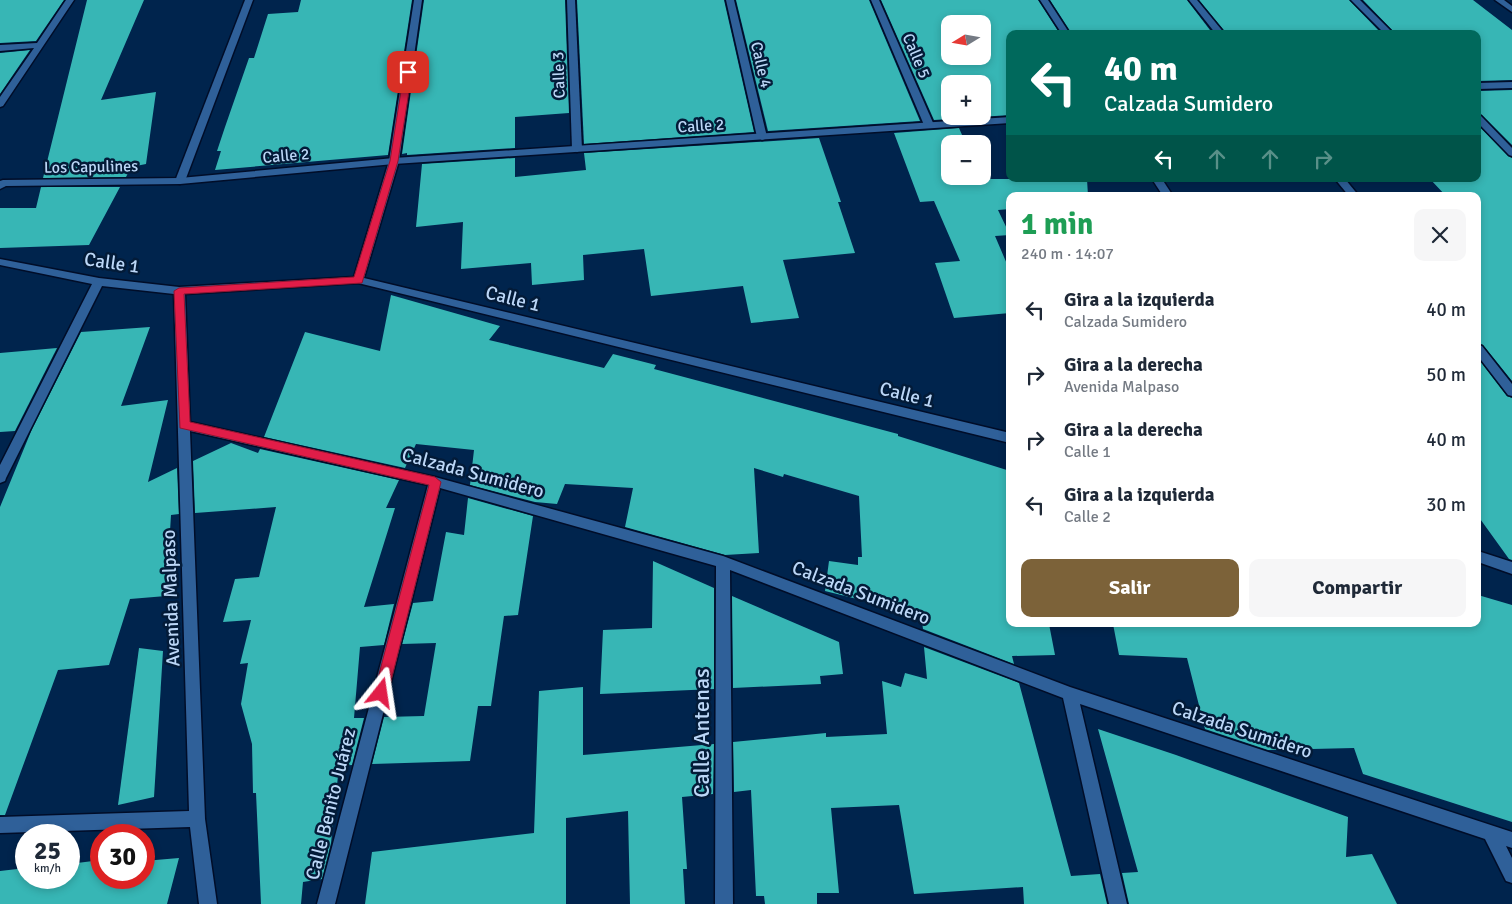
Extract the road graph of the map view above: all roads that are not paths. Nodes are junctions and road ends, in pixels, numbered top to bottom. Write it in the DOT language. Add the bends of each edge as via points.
graph roads {
  1 [pos="70,0"];
  2 [pos="249,0"];
  3 [pos="418,0"];
  4 [pos="571,0"];
  5 [pos="730,0"];
  6 [pos="876,0"];
  7 [pos="1044,0"];
  8 [pos="1193,0"];
  9 [pos="1355,0"];
  10 [pos="1499,0"];
  11 [pos="1512,10"];
  12 [pos="1063,30"];
  13 [pos="1218,30"];
  14 [pos="1386,30"];
  15 [pos="39,45"];
  16 [pos="0,48"];
  17 [pos="1512,85"];
  18 [pos="1481,86"];
  19 [pos="0,104"];
  20 [pos="1006,120"];
  21 [pos="1481,121"];
  22 [pos="929,124"];
  23 [pos="762,137"];
  24 [pos="577,149"];
  25 [pos="1512,153"];
  26 [pos="394,161"];
  27 [pos="180,180"];
  28 [pos="1342,182"];
  29 [pos="1,184"];
  30 [pos="1351,192"];
  31 [pos="0,262"];
  32 [pos="358,280"];
  33 [pos="99,282"];
  34 [pos="179,291"];
  35 [pos="1481,353"];
  36 [pos="1512,392"];
  37 [pos="184,425"];
  38 [pos="1006,437"];
  39 [pos="0,478"];
  40 [pos="435,482"];
  41 [pos="1481,557"];
  42 [pos="723,562"];
  43 [pos="1512,568"];
  44 [pos="1070,694"];
  45 [pos="197,819"];
  46 [pos="0,825"];
  47 [pos="1491,834"];
  48 [pos="1512,840"];
  49 [pos="1512,875"];
  50 [pos="208,904"];
  51 [pos="326,904"];
  52 [pos="724,904"];
  53 [pos="1118,904"];
  1 -- 15 [label="street"];
  2 -- 27 [label="street"];
  3 -- 26 [label="street"];
  4 -- 24 [label="street, Calle 3"];
  5 -- 23 [label="street, Calle 4"];
  6 -- 22 [label="street, Calle 5"];
  7 -- 12 [label="street"];
  8 -- 13 [label="street"];
  9 -- 14 [label="street"];
  10 -- 11 [label="street"];
  15 -- 16 [label="street"];
  15 -- 19 [label="street"];
  17 -- 18 [label="street"];
  20 -- 22 [label="street, Calle 2"];
  21 -- 25 [label="street"];
  22 -- 23 [label="street, Calle 2"];
  23 -- 24 [label="street, Calle 2"];
  24 -- 26 [label="street, Calle 2"];
  26 -- 27 [label="street, Calle 2"];
  26 -- 32 [label="street"];
  27 -- 29 [label="street, Los Capulines"];
  28 -- 30 [label="street"];
  31 -- 33 [label="street, Calle 1"];
  32 -- 34 [label="street, Calle 1"];
  32 -- 38 [label="street, Calle 1"];
  33 -- 34 [label="street, Calle 1"];
  33 -- 39 [label="street"];
  34 -- 37 [label="street, Avenida Malpaso"];
  35 -- 36 [label="street"];
  37 -- 40 [label="street, Calzada Sumidero"];
  37 -- 45 [label="street, Avenida Malpaso"];
  40 -- 42 [label="street, Calzada Sumidero"];
  40 -- 51 [label="street, Calle Benito Juárez"];
  41 -- 43 [label="street"];
  42 -- 44 [label="street, Calzada Sumidero"];
  42 -- 52 [label="street, Calle Antenas"];
  44 -- 47 [label="street, Calzada Sumidero"];
  44 -- 53 [label="street"];
  45 -- 46 [label="street"];
  45 -- 50 [label="street, Avenida Malpaso"];
  47 -- 48 [label="street, Calzada Sumidero"];
  47 -- 49 [label="street"];
}
